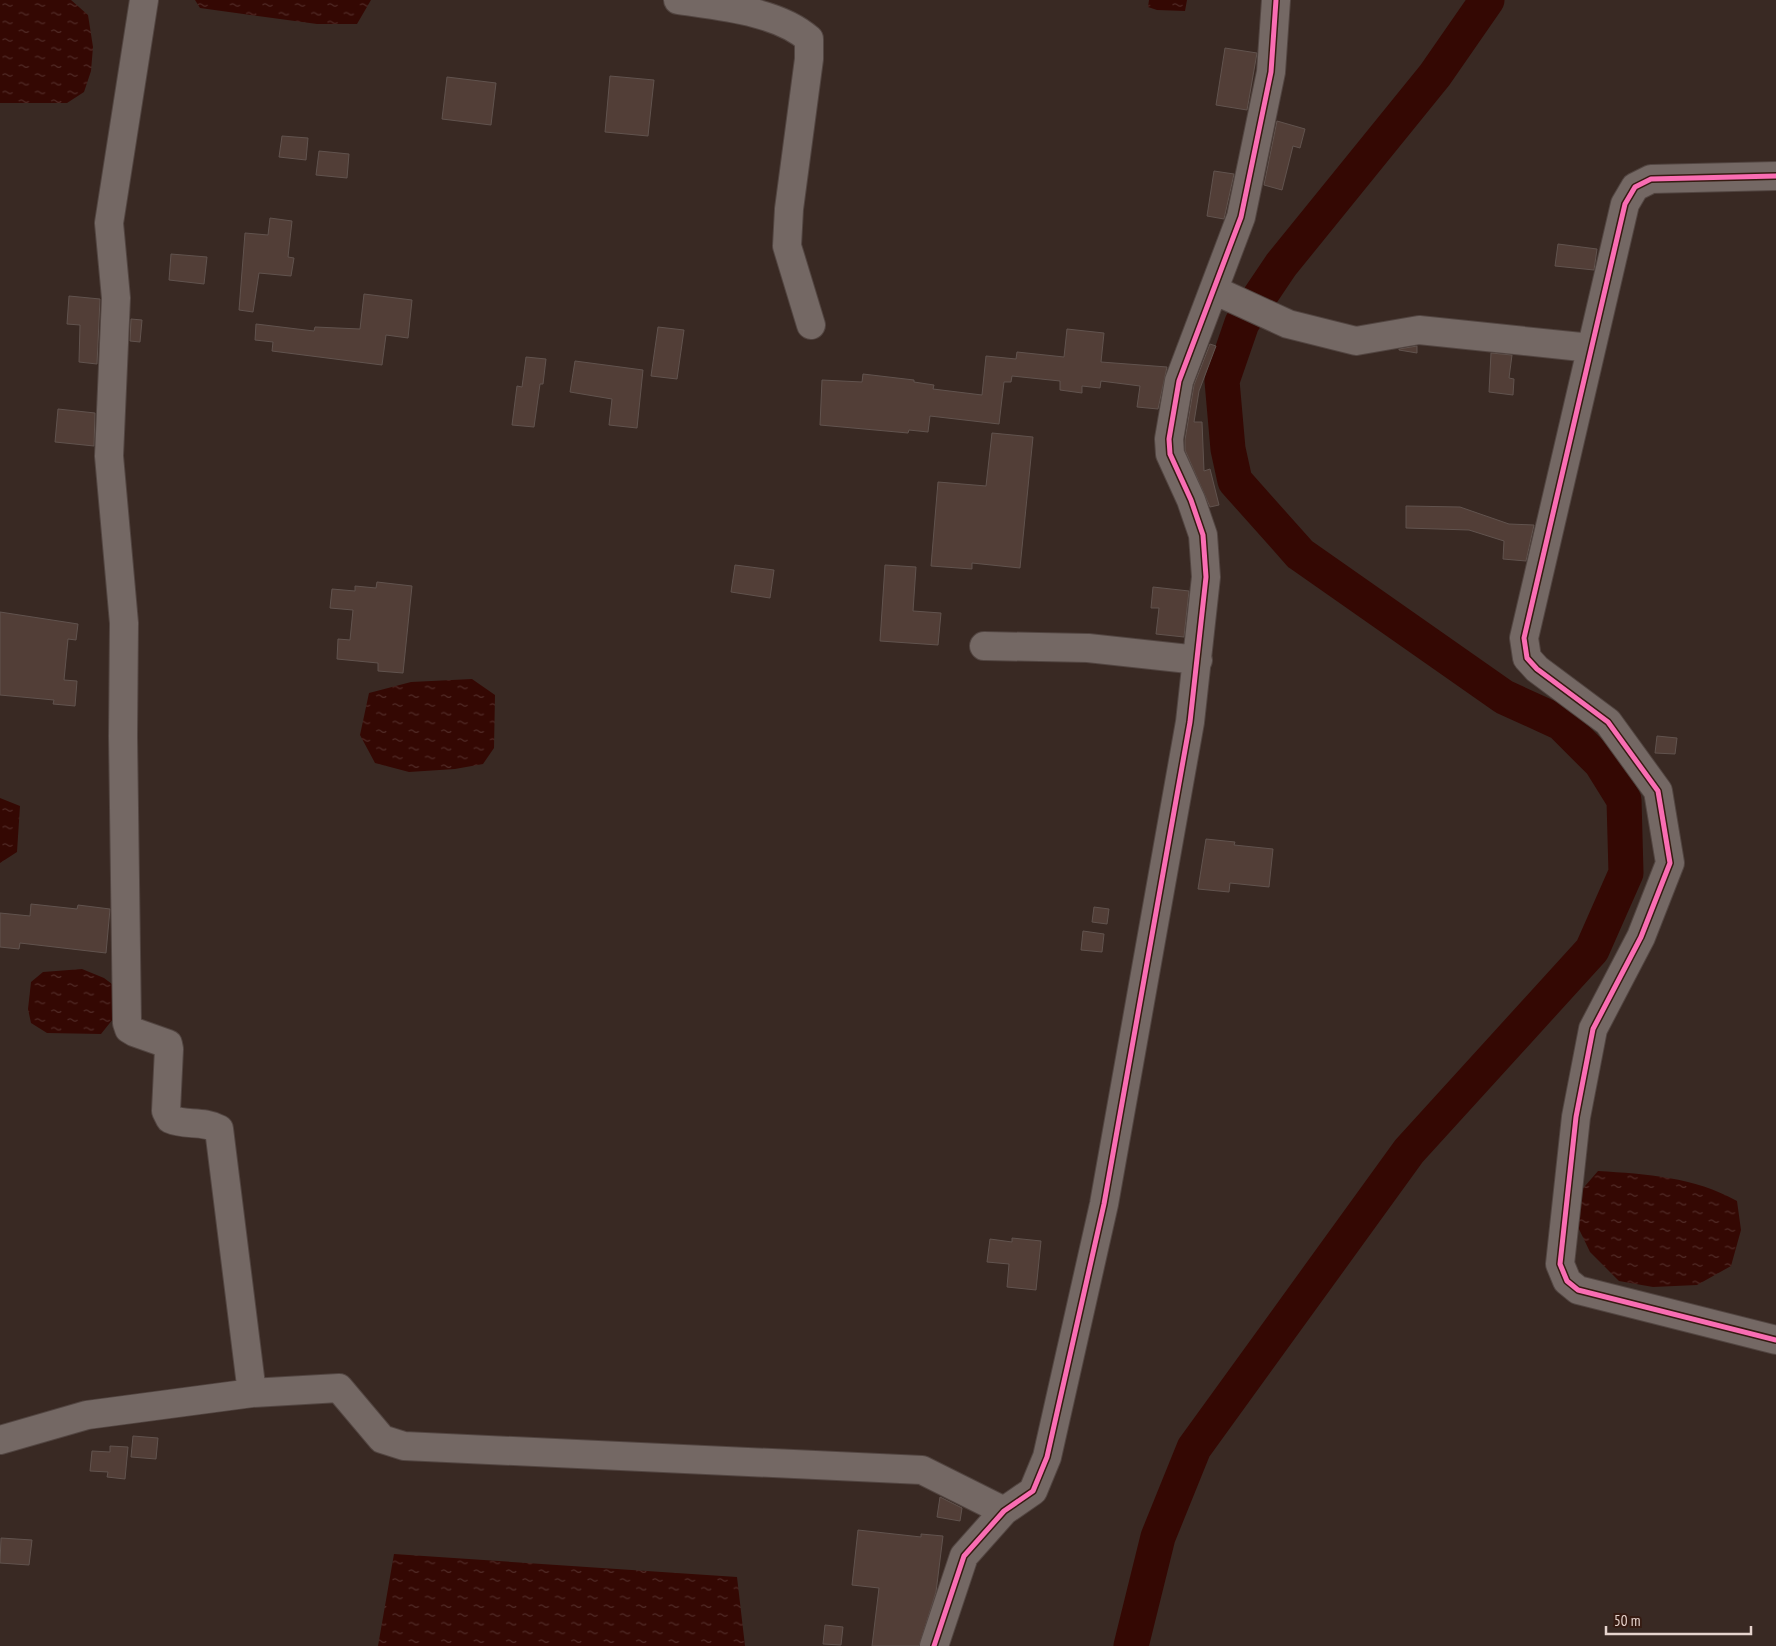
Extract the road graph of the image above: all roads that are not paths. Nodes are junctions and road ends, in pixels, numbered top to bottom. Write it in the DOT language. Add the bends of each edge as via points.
graph roads {
  1 [pos="144,0"];
  2 [pos="678,0"];
  3 [pos="1276,0"];
  4 [pos="1776,176"];
  5 [pos="1219,292"];
  6 [pos="812,325"];
  7 [pos="1591,348"];
  8 [pos="984,646"];
  9 [pos="1198,660"];
  10 [pos="1776,1340"];
  11 [pos="252,1393"];
  12 [pos="0,1440"];
  13 [pos="1004,1511"];
  14 [pos="934,1646"];
  1 -- 11 [label="street" via="109,223 116,298 109,456 124,623 127,1023 134,1032 168,1044 166,1112 170,1119 210,1124 219,1129"];
  2 -- 6 [label="street" via="736,9 796,28 809,39 787,246"];
  3 -- 5 [label="street" via="1271,72 1241,217"];
  4 -- 7 [label="street" via="1650,179 1634,187 1625,204"];
  5 -- 7 [label="street" via="1288,324 1356,341 1419,330"];
  5 -- 9 [label="street" via="1179,380 1169,440 1170,454 1203,535 1206,577"];
  7 -- 10 [label="street" via="1524,638 1526,658 1608,722 1658,791 1670,863 1641,937 1593,1029 1576,1117 1560,1264 1567,1282 1578,1290"];
  8 -- 9 [label="street" via="1088,648"];
  9 -- 13 [label="street" via="1190,722 1091,1262 1046,1457 1033,1491"];
  11 -- 12 [label="street" via="87,1415"];
  11 -- 13 [label="street" via="339,1388 382,1439 404,1446 922,1470"];
  13 -- 14 [label="street" via="964,1556"];
}
